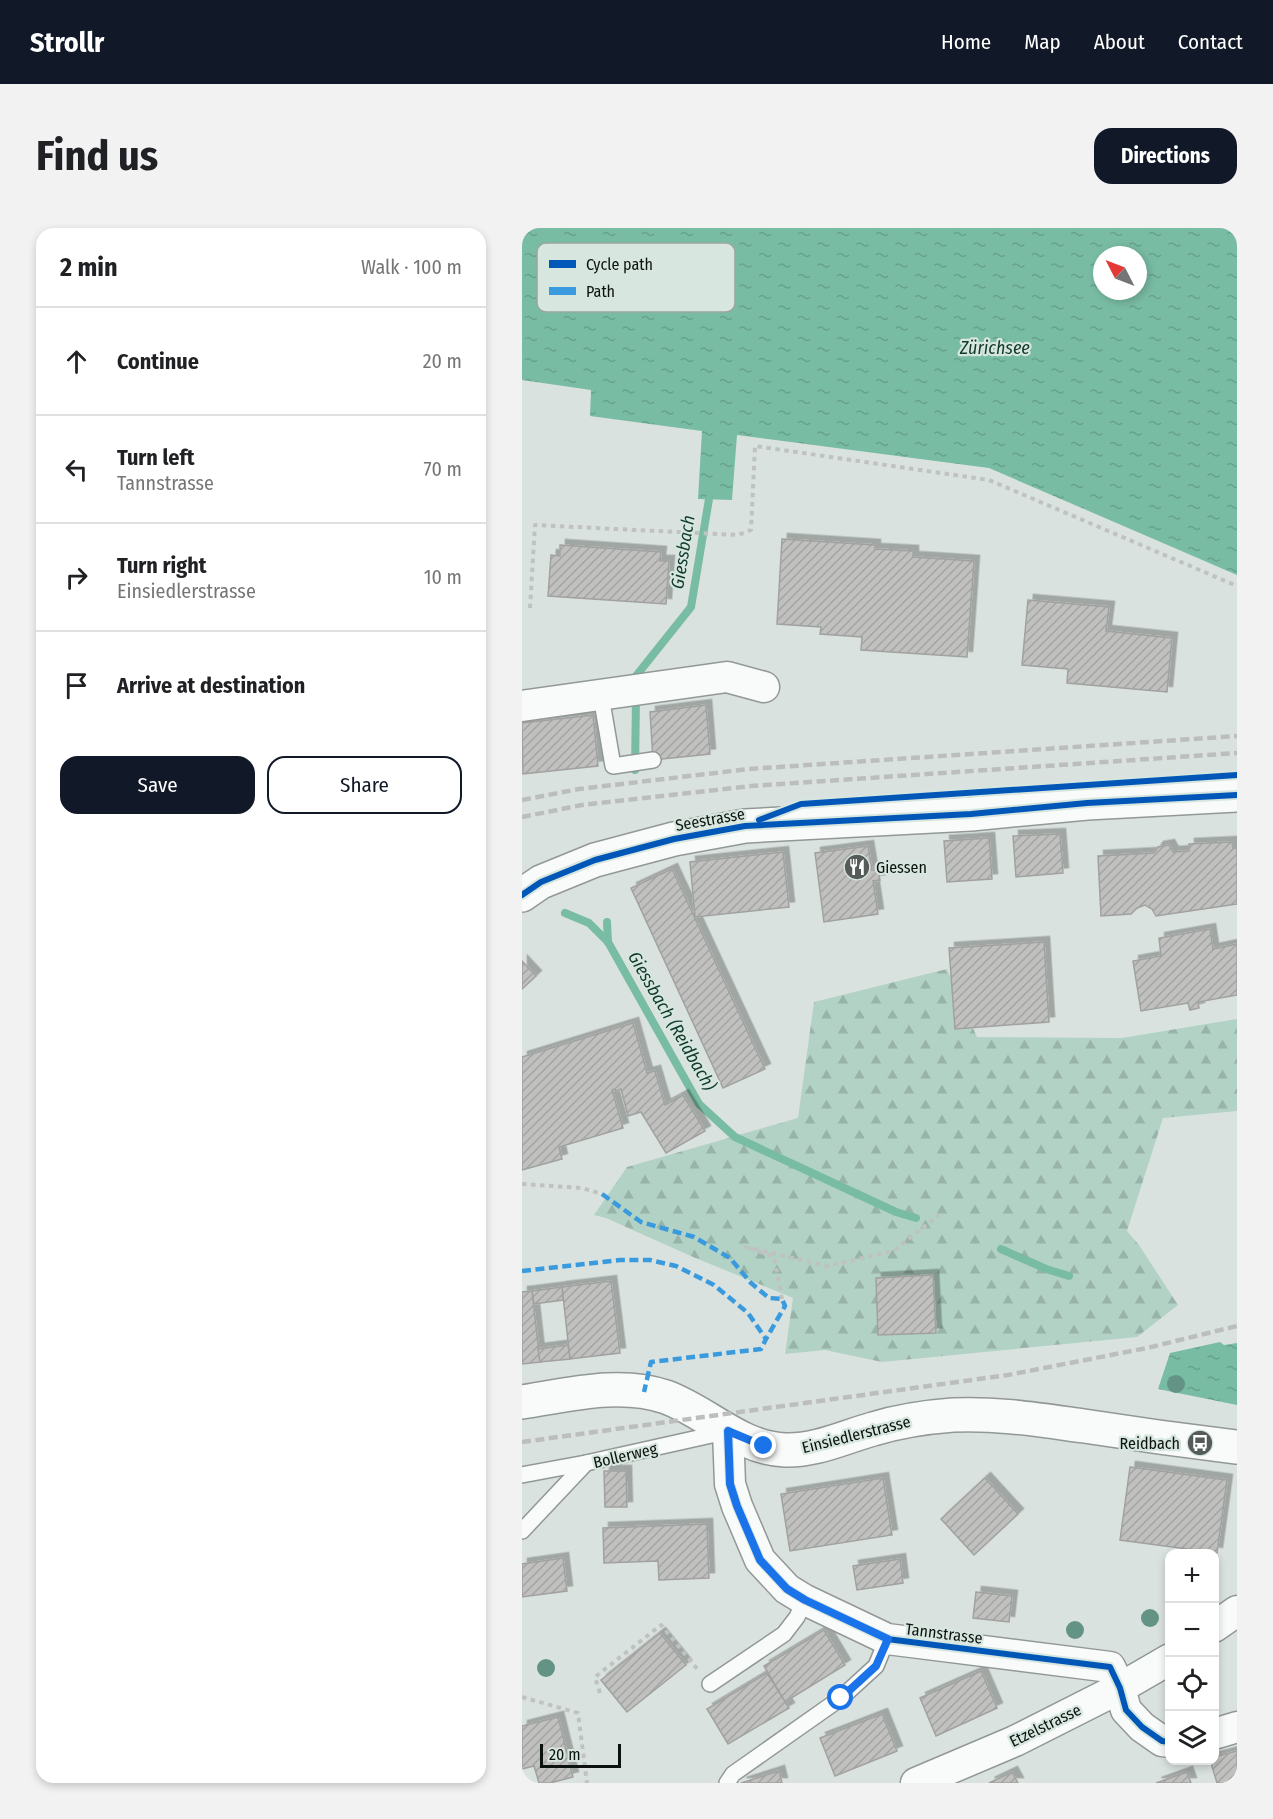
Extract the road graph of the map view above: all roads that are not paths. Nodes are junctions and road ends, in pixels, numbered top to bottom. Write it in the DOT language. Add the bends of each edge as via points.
graph roads {
  1 [pos="764,687"];
  2 [pos="609,694"];
  3 [pos="522,706"];
  4 [pos="653,760"];
  5 [pos="1237,795"];
  6 [pos="522,895"];
  7 [pos="522,1402"];
  8 [pos="728,1431"];
  9 [pos="1237,1447"];
  10 [pos="586,1464"];
  11 [pos="522,1475"];
  12 [pos="522,1531"];
  13 [pos="805,1600"];
  14 [pos="1237,1611"];
  15 [pos="1219,1624"];
  16 [pos="888,1639"];
  17 [pos="1165,1662"];
  18 [pos="710,1684"];
  19 [pos="1120,1688"];
  20 [pos="1237,1727"];
  21 [pos="1219,1733"];
  22 [pos="1165,1741"];
  23 [pos="727,1783"];
  24 [pos="916,1783"];
  1 -- 2 [label="street" via="727,677"];
  2 -- 3 [label="street"];
  2 -- 4 [label="lane" via="613,766"];
  5 -- 6 [label="main road, Seestrasse" via="745,826 674,839 595,860 541,882"];
  7 -- 8 [label="main road, Einsiedlerstrasse" via="586,1392 645,1392 681,1404"];
  8 -- 9 [label="main road, Einsiedlerstrasse" via="764,1446 804,1449 912,1419 984,1414"];
  8 -- 10 [label="lane, Bollerweg"];
  8 -- 13 [label="street, Tannstrasse" via="730,1484 760,1560 787,1589"];
  10 -- 11 [label="lane, Bollerweg"];
  10 -- 12 [label="lane"];
  13 -- 16 [label="street, Tannstrasse"];
  13 -- 18 [label="lane" via="784,1634"];
  14 -- 15 [label="street"];
  16 -- 19 [label="street, Tannstrasse" via="1110,1667"];
  16 -- 23 [label="lane" via="876,1666 841,1698 733,1774"];
  17 -- 19 [label="street, Etzelstrasse"];
  19 -- 22 [label="street, Tannstrasse" via="1126,1710 1142,1727"];
  19 -- 24 [label="street, Etzelstrasse" via="1015,1741"];
  20 -- 21 [label="street"];
}
